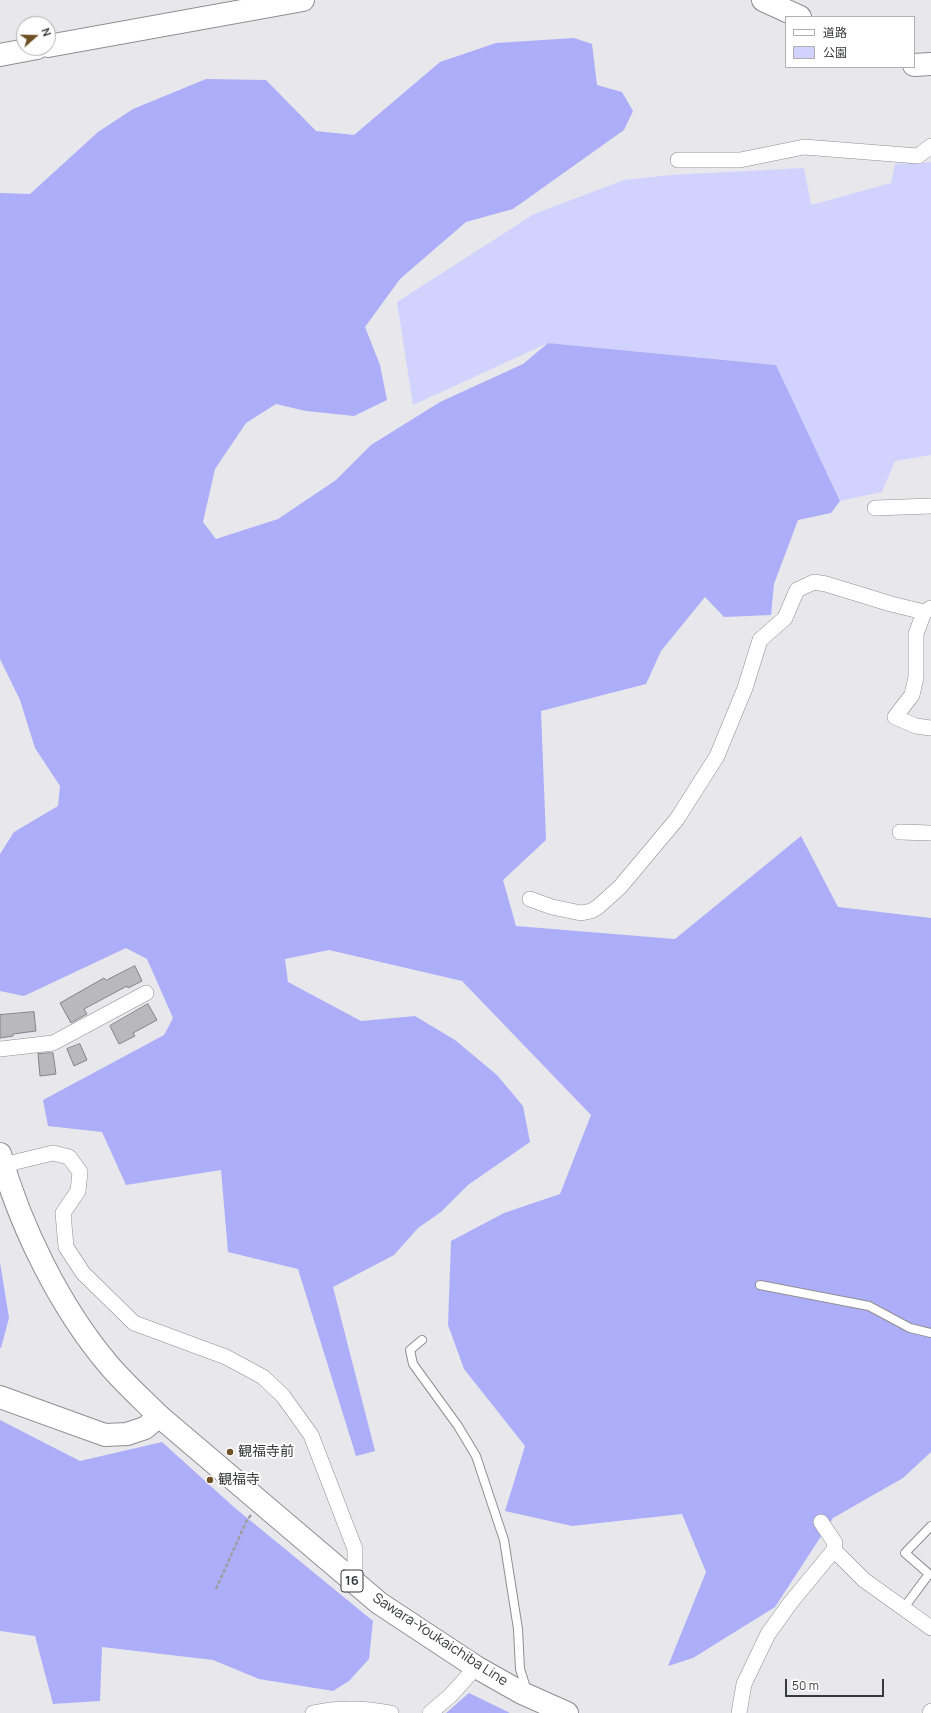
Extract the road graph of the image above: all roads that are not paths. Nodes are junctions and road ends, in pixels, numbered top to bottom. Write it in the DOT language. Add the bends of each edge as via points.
graph roads {
  1 [pos="303,0"];
  2 [pos="763,0"];
  3 [pos="798,16"];
  4 [pos="56,45"];
  5 [pos="16,52"];
  6 [pos="0,55"];
  7 [pos="931,64"];
  8 [pos="915,65"];
  9 [pos="931,146"];
  10 [pos="678,160"];
  11 [pos="931,506"];
  12 [pos="875,508"];
  13 [pos="928,610"];
  14 [pos="931,728"];
  15 [pos="900,832"];
  16 [pos="931,833"];
  17 [pos="530,899"];
  18 [pos="146,993"];
  19 [pos="0,1049"];
  20 [pos="2,1160"];
  21 [pos="760,1285"];
  22 [pos="931,1332"];
  23 [pos="422,1340"];
  24 [pos="0,1397"];
  25 [pos="159,1416"];
  26 [pos="821,1522"];
  27 [pos="931,1526"];
  28 [pos="834,1550"];
  29 [pos="349,1579"];
  30 [pos="903,1608"];
  31 [pos="931,1628"];
  32 [pos="476,1667"];
  33 [pos="528,1695"];
  34 [pos="313,1713"];
  35 [pos="391,1713"];
  36 [pos="430,1713"];
  37 [pos="567,1713"];
  38 [pos="739,1713"];
  1 -- 4 [label="main road"];
  2 -- 3 [label="main road"];
  5 -- 6 [label="main road"];
  7 -- 8 [label="main road"];
  9 -- 10 [label="street" via="918,156 804,147 740,160"];
  11 -- 12 [label="street"];
  13 -- 14 [label="street" via="916,634 916,677 912,695 895,717 916,726"];
  13 -- 17 [label="street" via="891,604 814,582 797,590 785,618 760,640 745,688 717,756 677,819 620,887 598,907 581,913"];
  15 -- 16 [label="street"];
  18 -- 19 [label="street" via="53,1043"];
  20 -- 25 [label="main road, Sawara-Youkaichiba Line" via="18,1207 68,1311 108,1364"];
  20 -- 29 [label="street" via="53,1153 69,1157 80,1172 78,1191 63,1213 66,1247 83,1273 134,1323 226,1357 263,1377 283,1396 311,1436 355,1549 355,1572"];
  21 -- 22 [label="lane" via="869,1306 910,1328"];
  23 -- 33 [label="lane" via="410,1350 413,1364 458,1426 476,1456 504,1540 518,1629 520,1669"];
  24 -- 25 [label="main road" via="105,1436 127,1434 145,1428"];
  25 -- 29 [label="main road, Sawara-Youkaichiba Line / 16"];
  26 -- 28 [label="street" via="835,1543"];
  27 -- 30 [label="lane" via="905,1553 929,1574"];
  28 -- 30 [label="street" via="864,1580"];
  28 -- 38 [label="street" via="768,1634 744,1684"];
  29 -- 32 [label="main road, Sawara-Youkaichiba Line / 16" via="403,1620"];
  30 -- 31 [label="street"];
  32 -- 33 [label="main road, Sawara-Youkaichiba Line / 16"];
  32 -- 36 [label="street" via="451,1695"];
  33 -- 37 [label="main road, Sawara-Youkaichiba Line / 16"];
  34 -- 35 [label="street" via="348,1709"];
}
